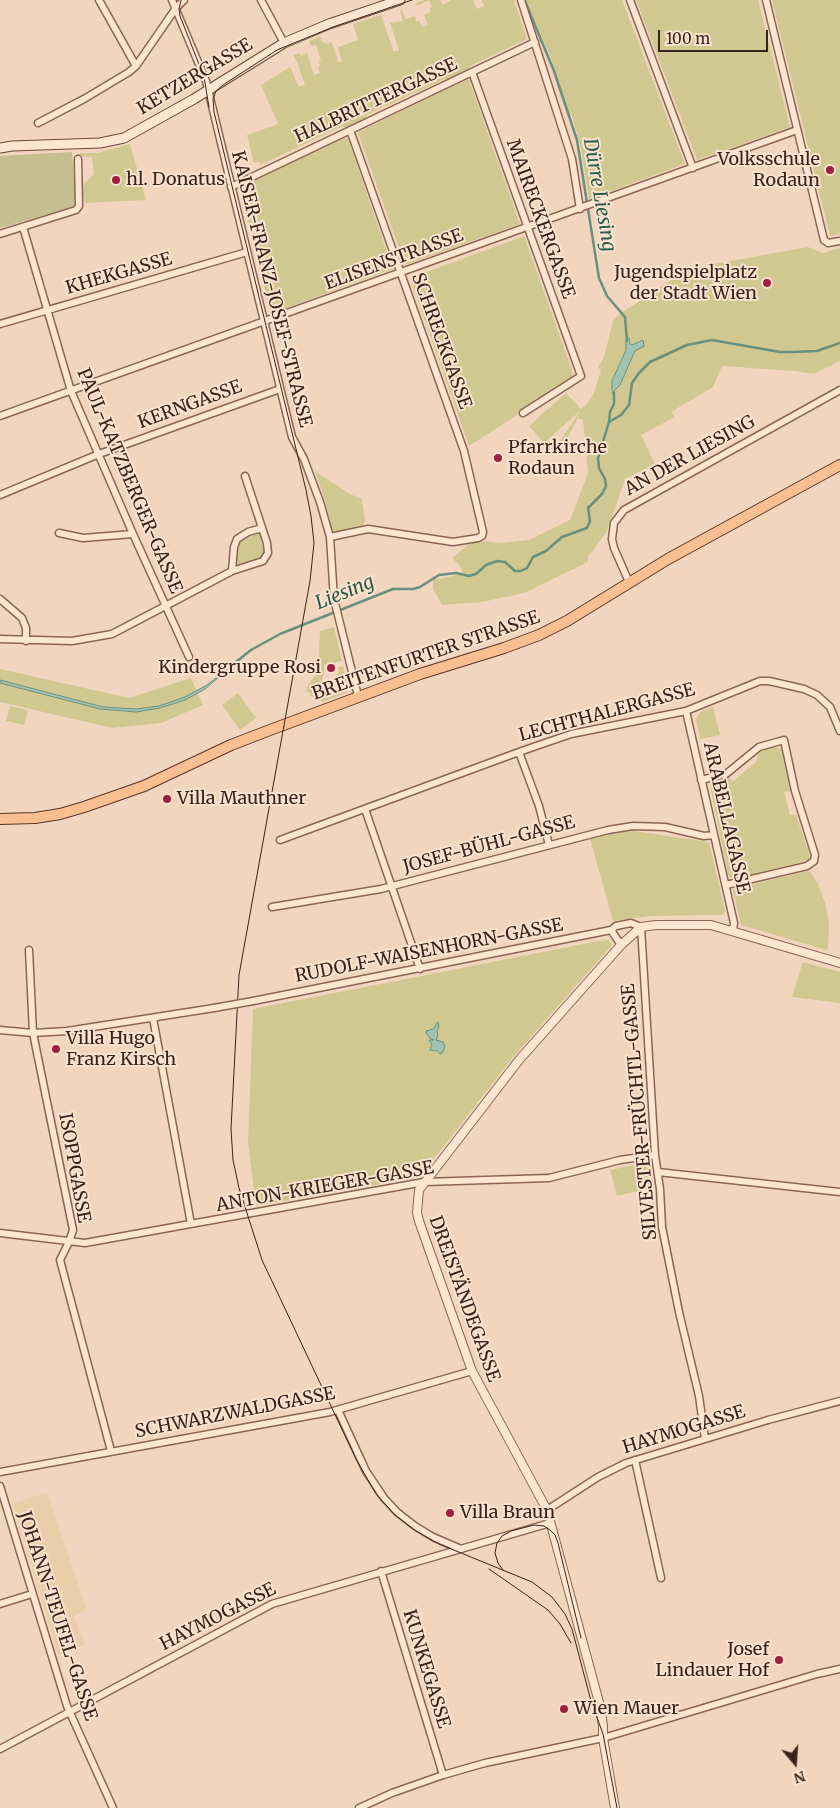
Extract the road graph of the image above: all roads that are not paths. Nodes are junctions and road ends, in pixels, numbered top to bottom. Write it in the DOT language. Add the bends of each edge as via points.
graph roads {
  1 [pos="99,0"];
  2 [pos="172,0"];
  3 [pos="184,0"];
  4 [pos="261,0"];
  5 [pos="400,0"];
  6 [pos="521,0"];
  7 [pos="630,0"];
  8 [pos="766,0"];
  9 [pos="176,8"];
  10 [pos="535,42"];
  11 [pos="284,43"];
  12 [pos="136,66"];
  13 [pos="472,72"];
  14 [pos="208,89"];
  15 [pos="38,123"];
  16 [pos="350,130"];
  17 [pos="797,130"];
  18 [pos="0,148"];
  19 [pos="78,159"];
  20 [pos="693,168"];
  21 [pos="231,187"];
  22 [pos="585,207"];
  23 [pos="23,227"];
  24 [pos="527,228"];
  25 [pos="0,234"];
  26 [pos="840,241"];
  27 [pos="247,252"];
  28 [pos="401,274"];
  29 [pos="47,310"];
  30 [pos="264,322"];
  31 [pos="0,324"];
  32 [pos="280,389"];
  33 [pos="840,390"];
  34 [pos="71,391"];
  35 [pos="523,414"];
  36 [pos="0,416"];
  37 [pos="99,454"];
  38 [pos="840,465"];
  39 [pos="245,476"];
  40 [pos="0,495"];
  41 [pos="262,528"];
  42 [pos="59,533"];
  43 [pos="133,534"];
  44 [pos="330,538"];
  45 [pos="232,571"];
  46 [pos="629,582"];
  47 [pos="0,599"];
  48 [pos="166,607"];
  49 [pos="0,639"];
  50 [pos="26,641"];
  51 [pos="188,657"];
  52 [pos="358,696"];
  53 [pos="686,711"];
  54 [pos="840,731"];
  55 [pos="519,752"];
  56 [pos="702,780"];
  57 [pos="365,809"];
  58 [pos="0,819"];
  59 [pos="714,835"];
  60 [pos="280,840"];
  61 [pos="549,844"];
  62 [pos="726,885"];
  63 [pos="392,886"];
  64 [pos="272,907"];
  65 [pos="641,927"];
  66 [pos="611,930"];
  67 [pos="733,931"];
  68 [pos="620,945"];
  69 [pos="29,950"];
  70 [pos="840,963"];
  71 [pos="420,969"];
  72 [pos="153,1018"];
  73 [pos="0,1030"];
  74 [pos="33,1033"];
  75 [pos="655,1155"];
  76 [pos="658,1172"];
  77 [pos="424,1182"];
  78 [pos="840,1192"];
  79 [pos="191,1224"];
  80 [pos="0,1233"];
  81 [pos="69,1242"];
  82 [pos="472,1371"];
  83 [pos="840,1401"];
  84 [pos="338,1410"];
  85 [pos="705,1439"];
  86 [pos="111,1452"];
  87 [pos="635,1460"];
  88 [pos="0,1472"];
  89 [pos="0,1486"];
  90 [pos="547,1510"];
  91 [pos="550,1523"];
  92 [pos="460,1549"];
  93 [pos="380,1571"];
  94 [pos="661,1578"];
  95 [pos="32,1594"];
  96 [pos="0,1604"];
  97 [pos="840,1669"];
  98 [pos="69,1712"];
  99 [pos="602,1738"];
  100 [pos="0,1749"];
  101 [pos="443,1775"];
  102 [pos="113,1808"];
  103 [pos="359,1808"];
  104 [pos="615,1808"];
  1 -- 12 [label="street"];
  2 -- 9 [label="street, KAISER-FRANZ-JOSEF-STRASSE"];
  3 -- 9 [label="street"];
  4 -- 11 [label="street"];
  5 -- 11 [label="main road, KETZERGASSE"];
  6 -- 10 [label="street"];
  7 -- 20 [label="street"];
  8 -- 17 [label="street"];
  9 -- 12 [label="street"];
  9 -- 14 [label="street, KAISER-FRANZ-JOSEF-STRASSE"];
  10 -- 13 [label="street, HALBRITTERGASSE"];
  10 -- 22 [label="street"];
  11 -- 14 [label="main road, KETZERGASSE"];
  12 -- 15 [label="street"];
  13 -- 16 [label="street, HALBRITTERGASSE"];
  13 -- 24 [label="street, MAIRECKERGASSE"];
  14 -- 18 [label="main road, KETZERGASSE" via="124,138"];
  14 -- 21 [label="street, KAISER-FRANZ-JOSEF-STRASSE"];
  16 -- 21 [label="street, HALBRITTERGASSE"];
  16 -- 28 [label="street, SCHRECKGASSE"];
  17 -- 20 [label="street, ELISENSTRASSE"];
  17 -- 26 [label="street" via="824,240 828,243"];
  19 -- 23 [label="street" via="79,206 76,210"];
  20 -- 22 [label="street, ELISENSTRASSE"];
  21 -- 27 [label="street, KAISER-FRANZ-JOSEF-STRASSE"];
  22 -- 24 [label="street, ELISENSTRASSE"];
  23 -- 25 [label="street"];
  23 -- 29 [label="street, PAUL-KATZBERGER-GASSE"];
  24 -- 28 [label="street, ELISENSTRASSE"];
  24 -- 35 [label="street, MAIRECKERGASSE" via="581,376"];
  27 -- 29 [label="street, KHEKGASSE"];
  27 -- 30 [label="street, KAISER-FRANZ-JOSEF-STRASSE"];
  28 -- 30 [label="street, ELISENSTRASSE"];
  28 -- 44 [label="street, SCHRECKGASSE" via="464,451 482,536 453,542 368,529"];
  29 -- 31 [label="street, KHEKGASSE"];
  29 -- 34 [label="street, PAUL-KATZBERGER-GASSE"];
  30 -- 32 [label="street, KAISER-FRANZ-JOSEF-STRASSE"];
  30 -- 34 [label="street, ELISENSTRASSE"];
  32 -- 37 [label="street, KERNGASSE"];
  32 -- 44 [label="street, KAISER-FRANZ-JOSEF-STRASSE" via="292,437 304,459"];
  33 -- 46 [label="street, AN DER LIESING" via="624,510 614,523 612,539"];
  34 -- 36 [label="street, ELISENSTRASSE"];
  34 -- 37 [label="street, PAUL-KATZBERGER-GASSE"];
  37 -- 40 [label="street, KERNGASSE"];
  37 -- 43 [label="street, PAUL-KATZBERGER-GASSE"];
  38 -- 46 [label="main road, BREITENFURTER STRASSE"];
  39 -- 41 [label="street"];
  41 -- 45 [label="street" via="237,540"];
  41 -- 45 [label="street" via="268,548 266,557 259,564"];
  42 -- 43 [label="street" via="84,538"];
  43 -- 48 [label="street, PAUL-KATZBERGER-GASSE"];
  44 -- 52 [label="street, KAISER-FRANZ-JOSEF-STRASSE" via="334,599"];
  45 -- 48 [label="street"];
  46 -- 52 [label="main road, BREITENFURTER STRASSE" via="540,635"];
  47 -- 50 [label="street" via="22,618"];
  48 -- 50 [label="street" via="112,634 72,641"];
  48 -- 51 [label="street, PAUL-KATZBERGER-GASSE"];
  49 -- 50 [label="street"];
  52 -- 58 [label="main road, BREITENFURTER STRASSE" via="231,745 144,786 84,807 35,818"];
  53 -- 54 [label="street, LECHTHALERGASSE" via="756,682 766,681 817,695 830,708"];
  53 -- 55 [label="street, LECHTHALERGASSE" via="571,734"];
  53 -- 56 [label="street, ARABELLAGASSE"];
  55 -- 57 [label="street, LECHTHALERGASSE"];
  55 -- 61 [label="street"];
  56 -- 59 [label="street, ARABELLAGASSE"];
  56 -- 62 [label="street" via="723,775 756,749 784,740 815,855 814,861 807,866"];
  57 -- 60 [label="street, LECHTHALERGASSE"];
  57 -- 63 [label="street"];
  59 -- 61 [label="street, JOSEF-BÜHL-GASSE" via="633,826"];
  59 -- 62 [label="street, ARABELLAGASSE"];
  61 -- 63 [label="street, JOSEF-BÜHL-GASSE"];
  62 -- 67 [label="street, ARABELLAGASSE"];
  63 -- 64 [label="street, JOSEF-BÜHL-GASSE"];
  63 -- 71 [label="street"];
  65 -- 66 [label="street, RUDOLF-WAISENHORN-GASSE" via="631,923"];
  65 -- 67 [label="street, RUDOLF-WAISENHORN-GASSE" via="711,925"];
  65 -- 68 [label="street, DREISTÄNDEGASSE"];
  65 -- 75 [label="street, SILVESTER-FRÜCHTL-GASSE"];
  66 -- 68 [label="street"];
  66 -- 71 [label="street, RUDOLF-WAISENHORN-GASSE"];
  67 -- 70 [label="street, RUDOLF-WAISENHORN-GASSE"];
  68 -- 77 [label="street, DREISTÄNDEGASSE" via="519,1060"];
  69 -- 74 [label="street, ISOPPGASSE"];
  71 -- 72 [label="street, RUDOLF-WAISENHORN-GASSE, bridge"];
  72 -- 74 [label="street"];
  72 -- 79 [label="street"];
  73 -- 74 [label="street"];
  74 -- 81 [label="street, ISOPPGASSE" via="72,1230"];
  75 -- 76 [label="street, SILVESTER-FRÜCHTL-GASSE"];
  75 -- 77 [label="street, ANTON-KRIEGER-GASSE" via="620,1160 549,1178"];
  76 -- 78 [label="street"];
  76 -- 85 [label="street, SILVESTER-FRÜCHTL-GASSE" via="662,1227 699,1396"];
  77 -- 79 [label="street, ANTON-KRIEGER-GASSE"];
  77 -- 82 [label="street, DREISTÄNDEGASSE" via="419,1190 417,1213"];
  79 -- 81 [label="street, ANTON-KRIEGER-GASSE" via="85,1243"];
  80 -- 81 [label="street, ANTON-KRIEGER-GASSE"];
  81 -- 86 [label="street, ISOPPGASSE" via="60,1260"];
  82 -- 84 [label="street, SCHWARZWALDGASSE"];
  82 -- 90 [label="street, DREISTÄNDEGASSE"];
  83 -- 85 [label="street, HAYMOGASSE"];
  84 -- 86 [label="street, SCHWARZWALDGASSE"];
  84 -- 92 [label="street" via="366,1471 384,1498 415,1526"];
  85 -- 87 [label="street, HAYMOGASSE"];
  86 -- 88 [label="street, SCHWARZWALDGASSE"];
  87 -- 90 [label="street, HAYMOGASSE" via="605,1473"];
  87 -- 94 [label="street"];
  89 -- 95 [label="street, JOHANN-TEUFEL-GASSE"];
  90 -- 91 [label="street, DREISTÄNDEGASSE"];
  91 -- 92 [label="street, HAYMOGASSE"];
  91 -- 99 [label="street, DREISTÄNDEGASSE" via="593,1676 602,1714"];
  92 -- 93 [label="street, HAYMOGASSE"];
  93 -- 98 [label="street, HAYMOGASSE" via="272,1604"];
  93 -- 101 [label="street, KUNKEGASSE"];
  95 -- 96 [label="street"];
  95 -- 98 [label="street, JOHANN-TEUFEL-GASSE"];
  97 -- 99 [label="street"];
  98 -- 100 [label="street, HAYMOGASSE"];
  98 -- 102 [label="street, JOHANN-TEUFEL-GASSE"];
  99 -- 101 [label="street"];
  99 -- 104 [label="street, DREISTÄNDEGASSE"];
  101 -- 103 [label="street"];
}
